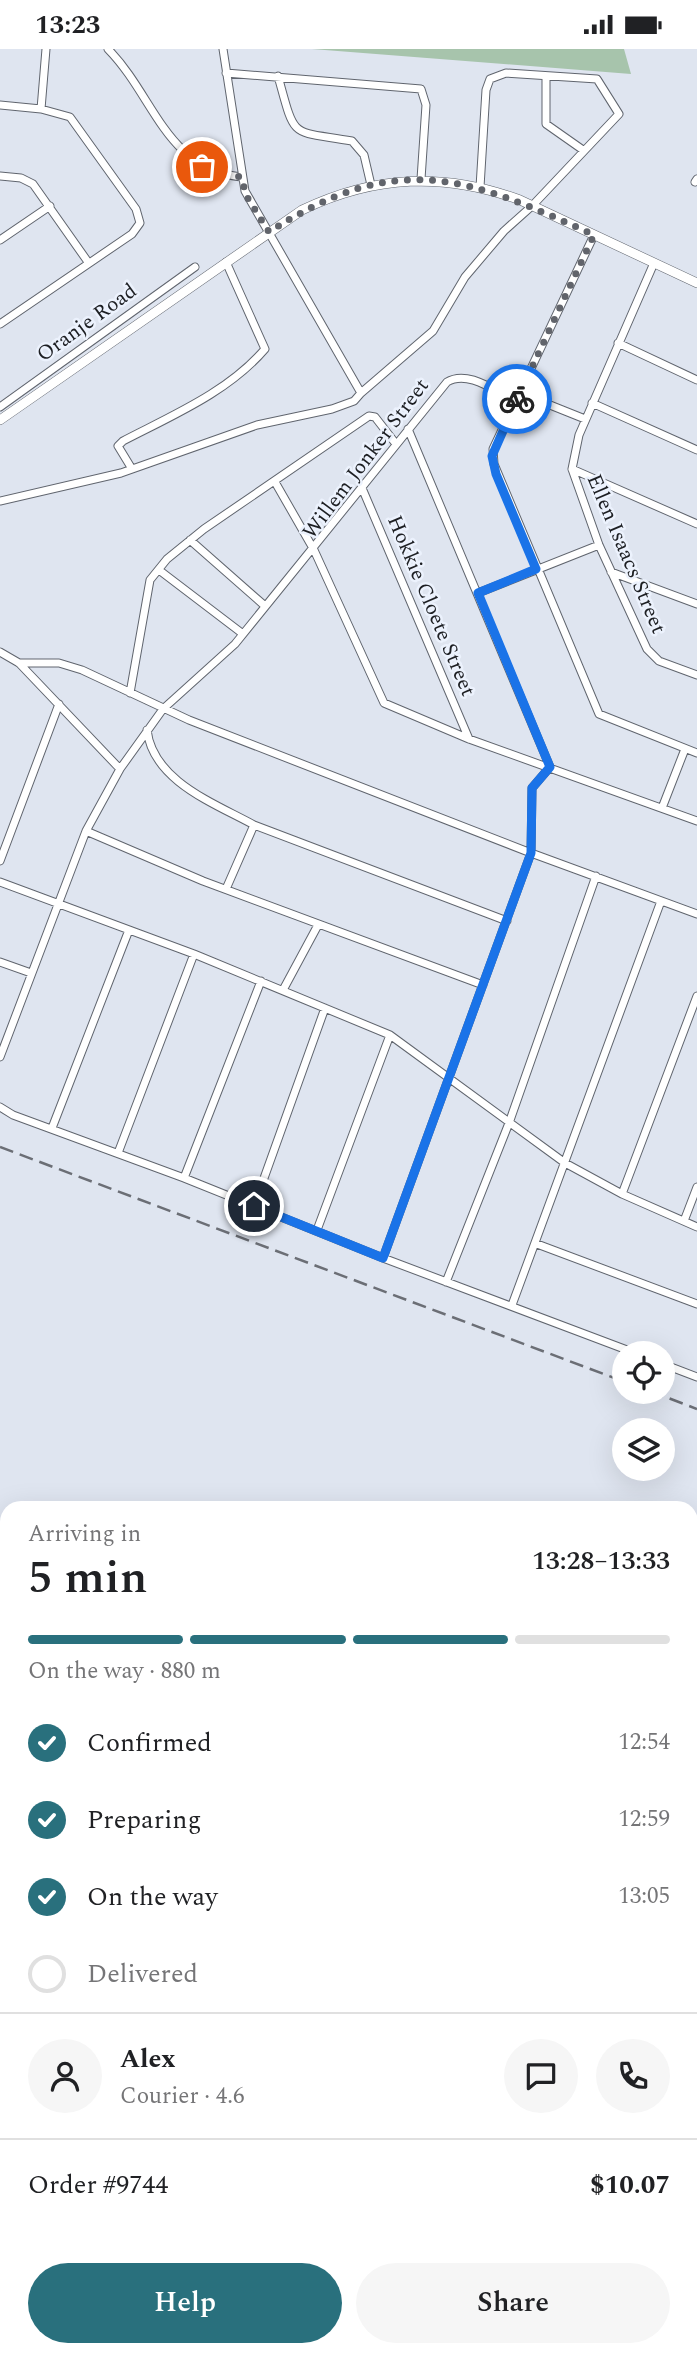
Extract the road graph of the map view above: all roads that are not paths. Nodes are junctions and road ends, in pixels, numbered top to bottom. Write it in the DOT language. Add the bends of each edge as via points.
graph roads {
  1 [pos="46,49"];
  2 [pos="108,49"];
  3 [pos="223,49"];
  4 [pos="226,73"];
  5 [pos="278,76"];
  6 [pos="546,76"];
  7 [pos="0,105"];
  8 [pos="41,109"];
  9 [pos="583,150"];
  10 [pos="0,176"];
  11 [pos="241,177"];
  12 [pos="422,179"];
  13 [pos="371,185"];
  14 [pos="480,187"];
  15 [pos="50,206"];
  16 [pos="533,206"];
  17 [pos="269,232"];
  18 [pos="594,235"];
  19 [pos="0,240"];
  20 [pos="226,262"];
  21 [pos="88,263"];
  22 [pos="654,263"];
  23 [pos="195,267"];
  24 [pos="697,283"];
  25 [pos="0,324"];
  26 [pos="618,343"];
  27 [pos="697,380"];
  28 [pos="360,393"];
  29 [pos="520,393"];
  30 [pos="516,401"];
  31 [pos="592,403"];
  32 [pos="1,405"];
  33 [pos="4,417"];
  34 [pos="585,419"];
  35 [pos="408,429"];
  36 [pos="396,444"];
  37 [pos="697,450"];
  38 [pos="132,469"];
  39 [pos="572,469"];
  40 [pos="275,482"];
  41 [pos="362,488"];
  42 [pos="0,501"];
  43 [pos="697,524"];
  44 [pos="190,540"];
  45 [pos="599,545"];
  46 [pos="314,550"];
  47 [pos="536,569"];
  48 [pos="159,570"];
  49 [pos="611,572"];
  50 [pos="478,593"];
  51 [pos="697,604"];
  52 [pos="265,606"];
  53 [pos="243,634"];
  54 [pos="2,653"];
  55 [pos="0,663"];
  56 [pos="19,663"];
  57 [pos="697,675"];
  58 [pos="130,693"];
  59 [pos="59,704"];
  60 [pos="163,709"];
  61 [pos="146,730"];
  62 [pos="469,739"];
  63 [pos="685,749"];
  64 [pos="697,753"];
  65 [pos="550,767"];
  66 [pos="120,769"];
  67 [pos="662,808"];
  68 [pos="697,821"];
  69 [pos="254,825"];
  70 [pos="86,831"];
  71 [pos="531,853"];
  72 [pos="0,861"];
  73 [pos="596,876"];
  74 [pos="0,882"];
  75 [pos="226,889"];
  76 [pos="662,901"];
  77 [pos="58,904"];
  78 [pos="697,914"];
  79 [pos="506,921"];
  80 [pos="318,925"];
  81 [pos="129,930"];
  82 [pos="194,954"];
  83 [pos="0,962"];
  84 [pos="31,973"];
  85 [pos="261,981"];
  86 [pos="484,985"];
  87 [pos="283,990"];
  88 [pos="697,996"];
  89 [pos="325,1008"];
  90 [pos="4,1035"];
  91 [pos="390,1035"];
  92 [pos="0,1057"];
  93 [pos="449,1080"];
  94 [pos="0,1107"];
  95 [pos="509,1123"];
  96 [pos="52,1128"];
  97 [pos="118,1153"];
  98 [pos="565,1163"];
  99 [pos="184,1178"];
  100 [pos="697,1188"];
  101 [pos="622,1194"];
  102 [pos="254,1206"];
  103 [pos="684,1221"];
  104 [pos="697,1227"];
  105 [pos="317,1230"];
  106 [pos="537,1244"];
  107 [pos="383,1258"];
  108 [pos="446,1282"];
  109 [pos="697,1304"];
  110 [pos="512,1305"];
  111 [pos="612,1344"];
  112 [pos="675,1369"];
  113 [pos="697,1377"];
  1 -- 8 [label="street"];
  2 -- 11 [label="street" via="185,154 215,173"];
  3 -- 4 [label="street"];
  4 -- 5 [label="street"];
  4 -- 11 [label="street"];
  5 -- 12 [label="street" via="421,89 426,105"];
  5 -- 13 [label="street" via="298,131 352,141 365,155"];
  6 -- 9 [label="street" via="546,124"];
  6 -- 9 [label="street" via="597,79 619,114"];
  6 -- 14 [label="street" via="506,73 490,79"];
  7 -- 8 [label="street"];
  8 -- 21 [label="street" via="73,120 136,209 140,223 132,234"];
  9 -- 16 [label="street"];
  10 -- 15 [label="street" via="28,181"];
  11 -- 17 [label="street" via="247,197"];
  12 -- 13 [label="street"];
  12 -- 14 [label="street"];
  13 -- 17 [label="street" via="328,198"];
  14 -- 16 [label="street"];
  15 -- 19 [label="street"];
  15 -- 21 [label="street"];
  16 -- 18 [label="street"];
  16 -- 28 [label="street" via="512,223 465,278 433,331"];
  17 -- 20 [label="street"];
  17 -- 28 [label="street"];
  18 -- 22 [label="street"];
  18 -- 29 [label="street"];
  20 -- 33 [label="street"];
  20 -- 38 [label="street" via="265,349 245,372 123,441 118,446"];
  21 -- 25 [label="street"];
  22 -- 24 [label="street"];
  22 -- 26 [label="street, Ellen Isaacs Street"];
  23 -- 32 [label="street, Oranje Road"];
  26 -- 27 [label="street"];
  26 -- 31 [label="street, Ellen Isaacs Street"];
  28 -- 38 [label="street" via="354,401 332,409 257,425"];
  29 -- 30 [label="street"];
  29 -- 34 [label="street"];
  30 -- 35 [label="street, Willem Jonker Street" via="469,378 457,377 443,386"];
  30 -- 47 [label="street" via="492,456"];
  31 -- 34 [label="street, Ellen Isaacs Street"];
  31 -- 37 [label="street"];
  32 -- 33 [label="street"];
  34 -- 39 [label="street, Ellen Isaacs Street"];
  35 -- 36 [label="street, Willem Jonker Street"];
  35 -- 50 [label="street"];
  36 -- 40 [label="street" via="375,417 369,417"];
  36 -- 41 [label="street, Willem Jonker Street"];
  38 -- 42 [label="street"];
  39 -- 43 [label="street"];
  39 -- 45 [label="street, Ellen Isaacs Street"];
  40 -- 44 [label="street"];
  40 -- 46 [label="street"];
  41 -- 46 [label="street, Willem Jonker Street"];
  41 -- 62 [label="street, Hokkie Cloete Street"];
  44 -- 48 [label="street"];
  44 -- 52 [label="street"];
  45 -- 47 [label="street"];
  45 -- 49 [label="street, Ellen Isaacs Street"];
  46 -- 52 [label="street"];
  46 -- 62 [label="street, Willem Jonker Street" via="384,703"];
  47 -- 50 [label="street"];
  47 -- 63 [label="street" via="599,714"];
  48 -- 53 [label="street"];
  48 -- 58 [label="street" via="150,580"];
  49 -- 51 [label="street"];
  49 -- 57 [label="street, Ellen Isaacs Street" via="650,653"];
  50 -- 65 [label="street"];
  52 -- 53 [label="street"];
  53 -- 60 [label="street" via="220,661"];
  54 -- 55 [label="street"];
  54 -- 56 [label="street"];
  56 -- 58 [label="street" via="59,663"];
  56 -- 59 [label="street"];
  58 -- 60 [label="street"];
  59 -- 66 [label="street"];
  59 -- 72 [label="street"];
  60 -- 61 [label="street"];
  60 -- 71 [label="street"];
  61 -- 66 [label="street"];
  61 -- 69 [label="street" via="154,757 172,776"];
  62 -- 65 [label="street, Willem Jonker Street"];
  63 -- 64 [label="street"];
  63 -- 67 [label="street"];
  65 -- 67 [label="street, Willem Jonker Street"];
  65 -- 71 [label="street" via="532,788"];
  66 -- 70 [label="street"];
  67 -- 68 [label="street, Willem Jonker Street"];
  69 -- 75 [label="street"];
  69 -- 79 [label="street"];
  70 -- 75 [label="street"];
  70 -- 77 [label="street"];
  71 -- 73 [label="street"];
  71 -- 79 [label="street"];
  73 -- 76 [label="street"];
  73 -- 95 [label="street"];
  74 -- 77 [label="street"];
  75 -- 80 [label="street"];
  76 -- 78 [label="street"];
  76 -- 98 [label="street"];
  77 -- 81 [label="street"];
  77 -- 84 [label="street"];
  79 -- 86 [label="street"];
  80 -- 86 [label="street"];
  80 -- 87 [label="street"];
  81 -- 82 [label="street"];
  81 -- 96 [label="street"];
  82 -- 85 [label="street"];
  82 -- 97 [label="street"];
  83 -- 84 [label="street"];
  84 -- 90 [label="street"];
  85 -- 87 [label="street"];
  85 -- 99 [label="street"];
  86 -- 93 [label="street"];
  87 -- 89 [label="street"];
  88 -- 101 [label="street"];
  89 -- 91 [label="street"];
  89 -- 102 [label="street"];
  90 -- 92 [label="street"];
  91 -- 93 [label="street"];
  91 -- 105 [label="street"];
  93 -- 95 [label="street"];
  93 -- 107 [label="street"];
  94 -- 96 [label="street"];
  95 -- 98 [label="street"];
  95 -- 108 [label="street"];
  96 -- 97 [label="street"];
  97 -- 99 [label="street"];
  98 -- 101 [label="street"];
  98 -- 106 [label="street"];
  99 -- 102 [label="street"];
  100 -- 103 [label="street"];
  101 -- 103 [label="street"];
  102 -- 105 [label="street"];
  103 -- 104 [label="street"];
  105 -- 107 [label="street"];
  106 -- 109 [label="street"];
  106 -- 110 [label="street"];
  107 -- 108 [label="street"];
  108 -- 110 [label="street"];
  110 -- 111 [label="street"];
  112 -- 113 [label="street"];
}
